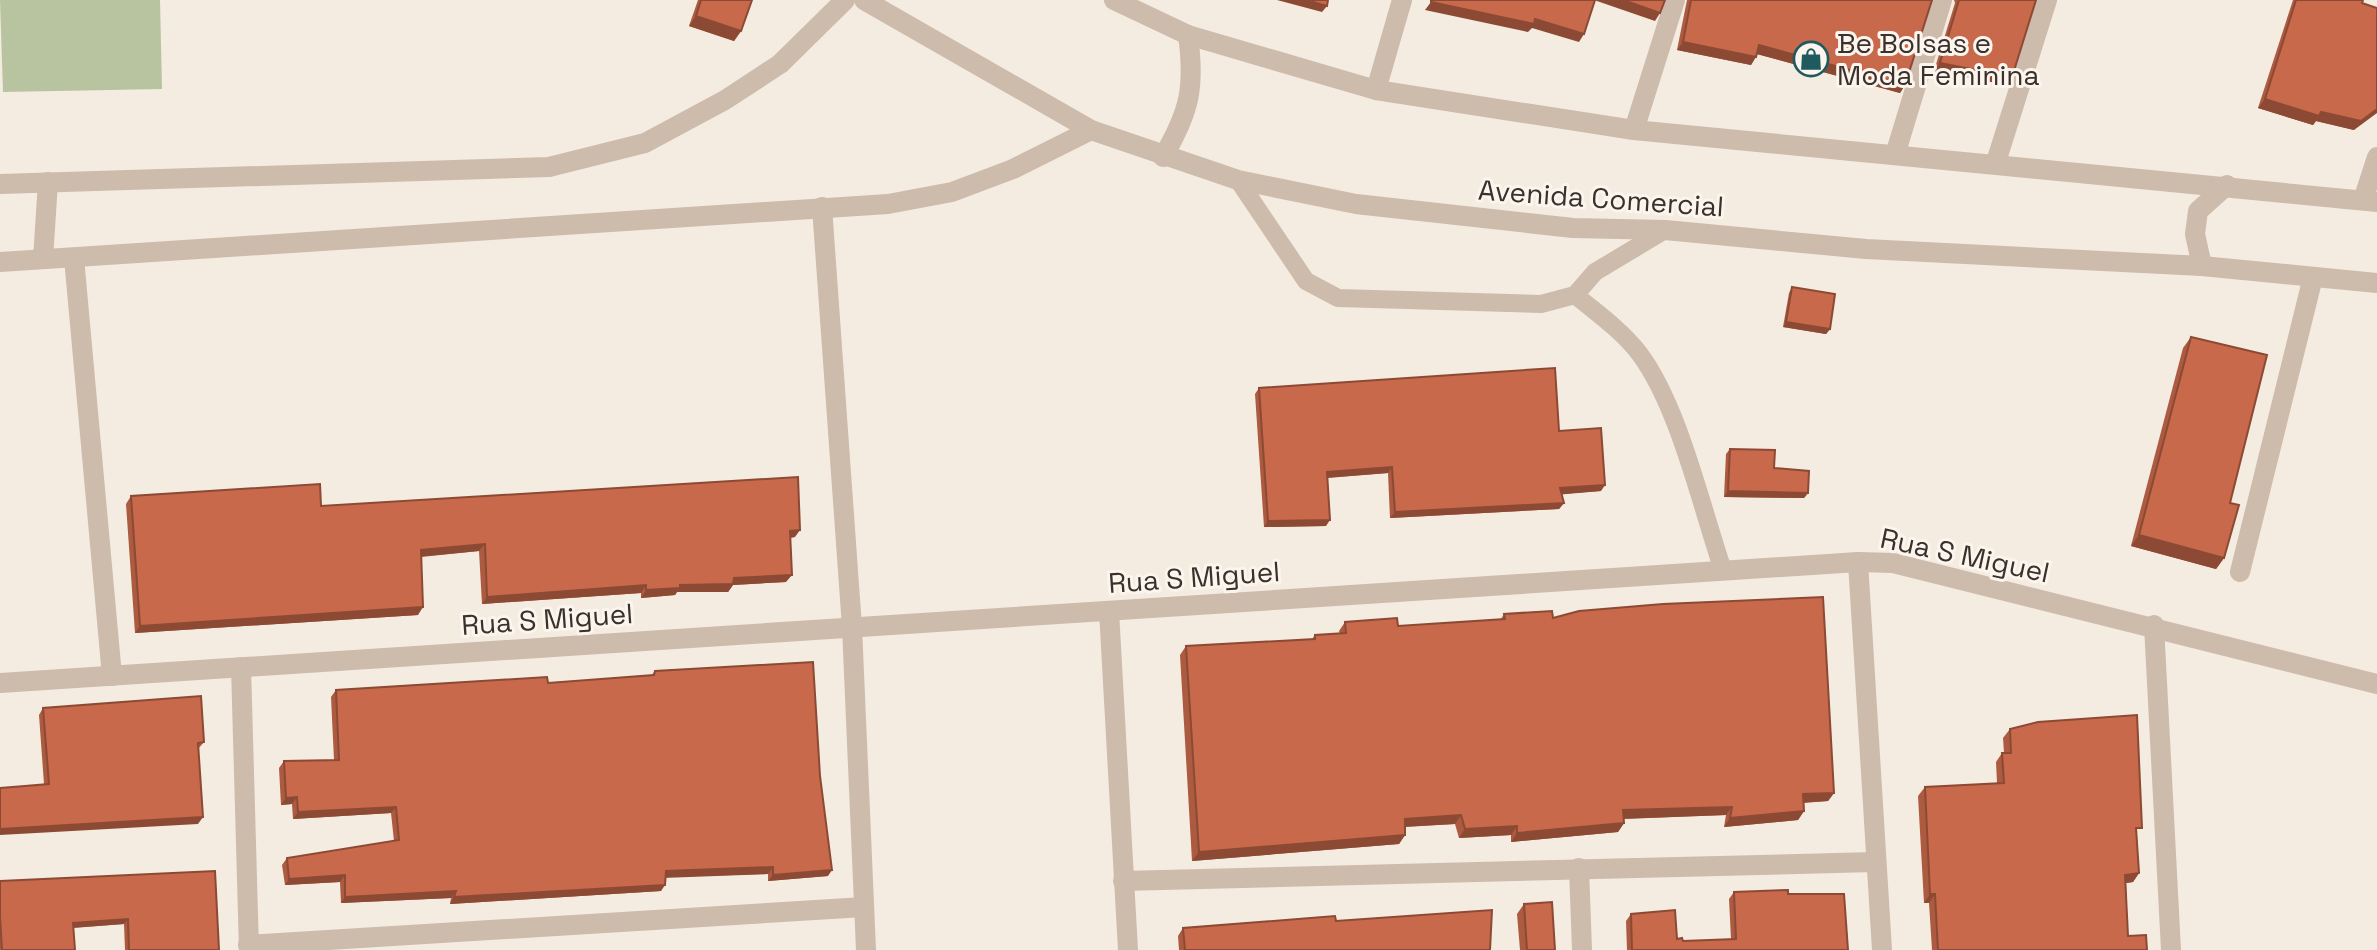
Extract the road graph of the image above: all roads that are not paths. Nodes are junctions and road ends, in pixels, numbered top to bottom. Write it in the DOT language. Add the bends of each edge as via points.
graph roads {
  1 [pos="845,0"];
  2 [pos="864,0"];
  3 [pos="1402,0"];
  4 [pos="1675,0"];
  5 [pos="1942,0"];
  6 [pos="2047,0"];
  7 [pos="1126,2"];
  8 [pos="1188,35"];
  9 [pos="1376,90"];
  10 [pos="1091,130"];
  11 [pos="1634,130"];
  12 [pos="1895,155"];
  13 [pos="1163,157"];
  14 [pos="2377,157"];
  15 [pos="1996,162"];
  16 [pos="1238,180"];
  17 [pos="48,182"];
  18 [pos="0,184"];
  19 [pos="2227,185"];
  20 [pos="2370,201"];
  21 [pos="822,207"];
  22 [pos="1665,230"];
  23 [pos="74,258"];
  24 [pos="43,259"];
  25 [pos="0,262"];
  26 [pos="2202,266"];
  27 [pos="2313,277"];
  28 [pos="2377,283"];
  29 [pos="1575,295"];
  30 [pos="1858,562"];
  31 [pos="1723,570"];
  32 [pos="2240,572"];
  33 [pos="1109,611"];
  34 [pos="2154,625"];
  35 [pos="852,627"];
  36 [pos="241,667"];
  37 [pos="112,676"];
  38 [pos="0,683"];
  39 [pos="2377,684"];
  40 [pos="1875,862"];
  41 [pos="1579,868"];
  42 [pos="1123,881"];
  43 [pos="864,907"];
  44 [pos="249,947"];
  45 [pos="866,950"];
  46 [pos="1128,950"];
  47 [pos="1582,950"];
  48 [pos="1882,950"];
  49 [pos="2171,950"];
  1 -- 17 [label="street" via="780,64 725,100 645,143 549,167"];
  2 -- 10 [label="street, Avenida Comercial"];
  3 -- 9 [label="street"];
  4 -- 11 [label="street"];
  5 -- 12 [label="street"];
  6 -- 15 [label="street"];
  7 -- 8 [label="street"];
  8 -- 9 [label="street"];
  8 -- 13 [label="street" via="1193,74 1189,107"];
  9 -- 11 [label="street"];
  10 -- 13 [label="street, Avenida Comercial"];
  10 -- 21 [label="street" via="952,192 888,204"];
  11 -- 12 [label="street"];
  12 -- 15 [label="street"];
  13 -- 16 [label="street, Avenida Comercial"];
  14 -- 20 [label="street"];
  15 -- 19 [label="street"];
  16 -- 22 [label="street, Avenida Comercial" via="1356,204 1573,228"];
  16 -- 29 [label="lane" via="1306,281 1338,298 1541,304"];
  17 -- 18 [label="street"];
  17 -- 24 [label="street"];
  19 -- 20 [label="street"];
  19 -- 26 [label="street" via="2198,211 2195,234"];
  21 -- 23 [label="street"];
  21 -- 35 [label="street"];
  22 -- 26 [label="street, Avenida Comercial" via="1866,249"];
  22 -- 29 [label="lane" via="1595,272"];
  23 -- 24 [label="street"];
  23 -- 37 [label="street"];
  24 -- 25 [label="street"];
  26 -- 27 [label="street, Avenida Comercial"];
  27 -- 28 [label="street, Avenida Comercial"];
  27 -- 32 [label="street"];
  29 -- 31 [label="lane" via="1618,329 1655,380 1674,421"];
  30 -- 31 [label="street, Rua S Miguel"];
  30 -- 34 [label="street, Rua S Miguel" via="1893,563"];
  30 -- 40 [label="street"];
  31 -- 33 [label="street, Rua S Miguel"];
  33 -- 35 [label="street, Rua S Miguel"];
  33 -- 42 [label="street"];
  34 -- 39 [label="street, Rua S Miguel"];
  34 -- 49 [label="street"];
  35 -- 36 [label="street, Rua S Miguel"];
  35 -- 43 [label="street"];
  36 -- 37 [label="street, Rua S Miguel"];
  36 -- 44 [label="street"];
  37 -- 38 [label="street, Rua S Miguel"];
  40 -- 41 [label="street"];
  40 -- 48 [label="street"];
  41 -- 42 [label="street"];
  41 -- 47 [label="street"];
  42 -- 46 [label="street"];
  43 -- 44 [label="street"];
  43 -- 45 [label="street"];
}
